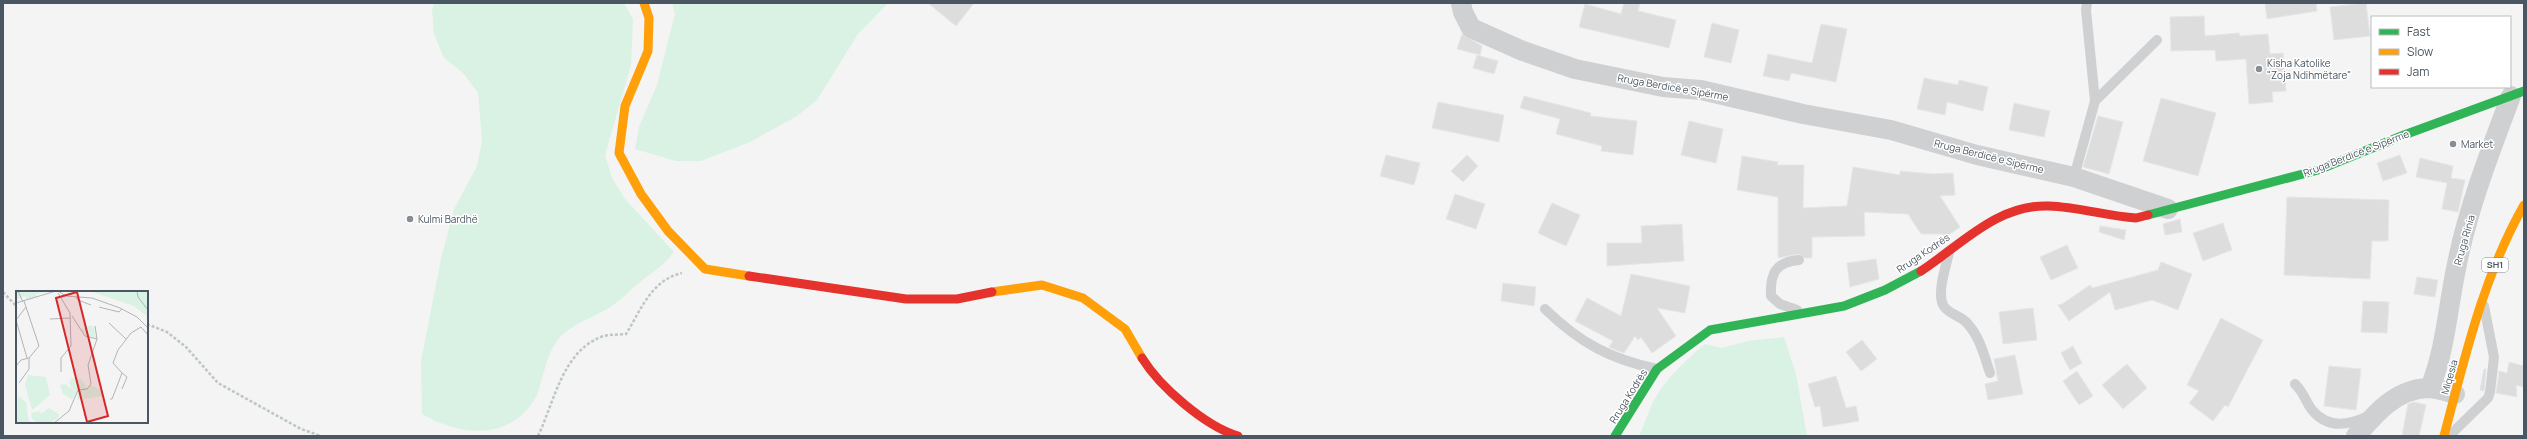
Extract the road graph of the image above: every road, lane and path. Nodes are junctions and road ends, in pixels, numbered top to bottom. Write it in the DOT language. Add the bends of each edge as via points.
graph roads {
  1 [pos="644,3"];
  2 [pos="1461,3"];
  3 [pos="2088,3"];
  4 [pos="2157,40"];
  5 [pos="2518,93"];
  6 [pos="2095,102"];
  7 [pos="2074,177"];
  8 [pos="2524,205"];
  9 [pos="2168,209"];
  10 [pos="1949,249"];
  11 [pos="1799,260"];
  12 [pos="705,269"];
  13 [pos="3,292"];
  14 [pos="2483,301"];
  15 [pos="16,306"];
  16 [pos="1545,309"];
  17 [pos="1805,313"];
  18 [pos="148,324"];
  19 [pos="1657,369"];
  20 [pos="1990,373"];
  21 [pos="2295,384"];
  22 [pos="2430,388"];
  23 [pos="2455,394"];
  24 [pos="2379,411"];
  25 [pos="321,436"];
  26 [pos="538,436"];
  27 [pos="1238,436"];
  28 [pos="1615,436"];
  29 [pos="2356,436"];
  30 [pos="2444,436"];
  31 [pos="2449,436"];
  1 -- 12 [label="street" via="649,18 648,51 625,106 619,153 641,194 668,231"];
  2 -- 7 [label="street, Rruga Berdicë e Sipërme" via="1471,28 1522,52 1575,69 1663,87 1701,90 1803,114 1891,130 1977,155"];
  3 -- 6 [label="lane" via="2086,10"];
  4 -- 6 [label="lane"];
  5 -- 9 [label="street, Rruga Berdicë e Sipërme" via="2318,170"];
  5 -- 22 [label="street, Rruga Rinia" via="2479,186 2457,262 2444,341"];
  6 -- 7 [label="lane"];
  7 -- 9 [label="street, Rruga Berdicë e Sipërme"];
  8 -- 14 [label="street, SH1" via="2506,238"];
  9 -- 10 [label="street, Rruga Kodrës" via="2136,218 2048,206 2023,208 1982,226"];
  10 -- 17 [label="street, Rruga Kodrës" via="1922,270 1885,290 1844,306"];
  10 -- 20 [label="lane" via="1942,290 1943,304 1951,314 1966,321 1976,334"];
  11 -- 17 [label="lane" via="1786,261 1776,268 1770,282 1771,296 1780,304"];
  12 -- 26 [label="path" via="672,276 651,291 626,334 601,337 580,351 555,392"];
  12 -- 27 [label="street" via="906,299 957,299 1005,289 1042,285 1083,298 1126,329 1144,361 1182,404 1228,433"];
  13 -- 15 [label="path"];
  14 -- 23 [label="street, Miqesia / SH1"];
  14 -- 31 [label="lane" via="2494,357 2490,392 2484,402"];
  16 -- 19 [label="lane" via="1569,332 1602,351 1632,364"];
  17 -- 19 [label="street, Rruga Kodrës" via="1710,330"];
  18 -- 25 [label="path" via="167,332 186,347 218,383 301,429"];
  19 -- 28 [label="street, Rruga Kodrës"];
  21 -- 24 [label="lane" via="2305,394 2311,409 2322,421 2352,423"];
  22 -- 23 [label="street"];
  22 -- 24 [label="street" via="2405,392 2393,398"];
  23 -- 30 [label="street, Miqesia / SH1"];
  24 -- 29 [label="street"];
}
